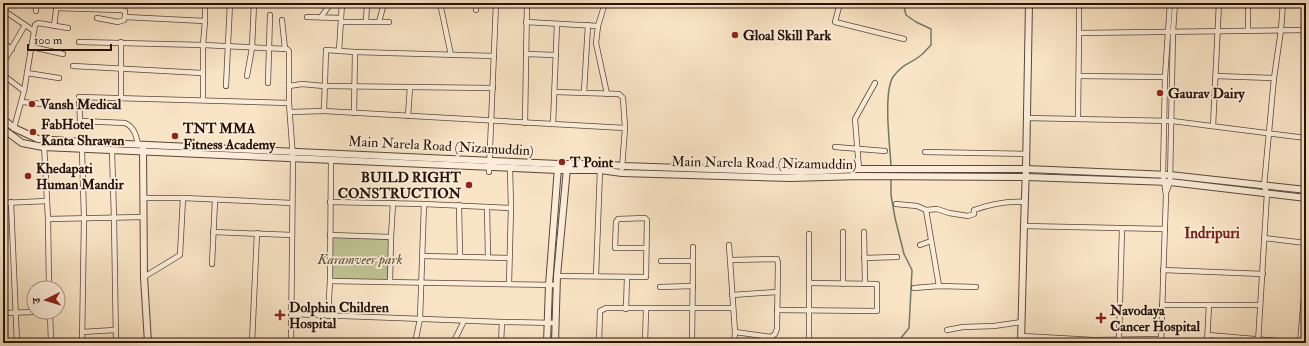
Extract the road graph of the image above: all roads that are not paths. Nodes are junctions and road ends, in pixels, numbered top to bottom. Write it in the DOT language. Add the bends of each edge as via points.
graph roads {
  1 [pos="36,3"];
  2 [pos="205,3"];
  3 [pos="230,3"];
  4 [pos="254,3"];
  5 [pos="331,3"];
  6 [pos="342,3"];
  7 [pos="366,3"];
  8 [pos="384,3"];
  9 [pos="440,3"];
  10 [pos="475,3"];
  11 [pos="496,3"];
  12 [pos="527,3"];
  13 [pos="605,3"];
  14 [pos="840,3"];
  15 [pos="1029,3"];
  16 [pos="1078,3"];
  17 [pos="1170,3"];
  18 [pos="1175,3"];
  19 [pos="1219,3"];
  20 [pos="1248,3"];
  21 [pos="1283,3"];
  22 [pos="56,5"];
  23 [pos="3,10"];
  24 [pos="36,10"];
  25 [pos="476,10"];
  26 [pos="270,15"];
  27 [pos="125,17"];
  28 [pos="307,17"];
  29 [pos="321,17"];
  30 [pos="98,18"];
  31 [pos="282,20"];
  32 [pos="341,20"];
  33 [pos="205,21"];
  34 [pos="366,22"];
  35 [pos="379,22"];
  36 [pos="389,22"];
  37 [pos="526,22"];
  38 [pos="557,24"];
  39 [pos="588,25"];
  40 [pos="25,26"];
  41 [pos="54,26"];
  42 [pos="598,26"];
  43 [pos="68,28"];
  44 [pos="1218,30"];
  45 [pos="1248,30"];
  46 [pos="1281,30"];
  47 [pos="1306,30"];
  48 [pos="34,31"];
  49 [pos="1170,31"];
  50 [pos="1080,33"];
  51 [pos="904,40"];
  52 [pos="79,42"];
  53 [pos="121,42"];
  54 [pos="3,43"];
  55 [pos="203,45"];
  56 [pos="32,47"];
  57 [pos="228,47"];
  58 [pos="252,48"];
  59 [pos="270,48"];
  60 [pos="12,49"];
  61 [pos="285,49"];
  62 [pos="340,51"];
  63 [pos="355,52"];
  64 [pos="64,54"];
  65 [pos="526,54"];
  66 [pos="451,55"];
  67 [pos="556,55"];
  68 [pos="494,56"];
  69 [pos="3,63"];
  70 [pos="74,66"];
  71 [pos="122,68"];
  72 [pos="27,73"];
  73 [pos="202,73"];
  74 [pos="3,75"];
  75 [pos="247,76"];
  76 [pos="1079,76"];
  77 [pos="1216,76"];
  78 [pos="1165,77"];
  79 [pos="59,78"];
  80 [pos="1274,78"];
  81 [pos="268,83"];
  82 [pos="875,83"];
  83 [pos="226,86"];
  84 [pos="289,86"];
  85 [pos="324,86"];
  86 [pos="353,86"];
  87 [pos="410,87"];
  88 [pos="492,88"];
  89 [pos="24,91"];
  90 [pos="555,92"];
  91 [pos="584,92"];
  92 [pos="607,94"];
  93 [pos="121,98"];
  94 [pos="203,100"];
  95 [pos="22,102"];
  96 [pos="289,103"];
  97 [pos="54,106"];
  98 [pos="290,112"];
  99 [pos="324,112"];
  100 [pos="354,113"];
  101 [pos="408,116"];
  102 [pos="1027,118"];
  103 [pos="1078,118"];
  104 [pos="3,119"];
  105 [pos="1164,120"];
  106 [pos="491,121"];
  107 [pos="1172,121"];
  108 [pos="525,122"];
  109 [pos="553,124"];
  110 [pos="1213,126"];
  111 [pos="14,128"];
  112 [pos="625,128"];
  113 [pos="3,129"];
  114 [pos="1270,134"];
  115 [pos="1306,138"];
  116 [pos="44,139"];
  117 [pos="140,144"];
  118 [pos="835,147"];
  119 [pos="44,148"];
  120 [pos="82,149"];
  121 [pos="858,149"];
  122 [pos="112,151"];
  123 [pos="293,151"];
  124 [pos="885,151"];
  125 [pos="143,152"];
  126 [pos="925,152"];
  127 [pos="1027,154"];
  128 [pos="294,158"];
  129 [pos="331,160"];
  130 [pos="489,167"];
  131 [pos="558,167"];
  132 [pos="567,167"];
  133 [pos="510,168"];
  134 [pos="622,169"];
  135 [pos="859,169"];
  136 [pos="1026,169"];
  137 [pos="600,170"];
  138 [pos="1163,175"];
  139 [pos="1170,175"];
  140 [pos="1026,177"];
  141 [pos="1167,182"];
  142 [pos="1264,186"];
  143 [pos="1306,190"];
  144 [pos="1267,193"];
  145 [pos="143,198"];
  146 [pos="183,198"];
  147 [pos="1306,198"];
  148 [pos="215,200"];
  149 [pos="47,201"];
  150 [pos="11,202"];
  151 [pos="330,202"];
  152 [pos="1025,202"];
  153 [pos="3,203"];
  154 [pos="292,203"];
  155 [pos="393,203"];
  156 [pos="424,204"];
  157 [pos="896,204"];
  158 [pos="459,205"];
  159 [pos="487,207"];
  160 [pos="511,208"];
  161 [pos="926,210"];
  162 [pos="144,217"];
  163 [pos="114,218"];
  164 [pos="48,219"];
  165 [pos="84,219"];
  166 [pos="1024,226"];
  167 [pos="1122,228"];
  168 [pos="1165,229"];
  169 [pos="213,232"];
  170 [pos="843,232"];
  171 [pos="864,232"];
  172 [pos="257,233"];
  173 [pos="809,234"];
  174 [pos="292,235"];
  175 [pos="330,235"];
  176 [pos="391,237"];
  177 [pos="1264,238"];
  178 [pos="931,241"];
  179 [pos="1306,243"];
  180 [pos="729,245"];
  181 [pos="920,245"];
  182 [pos="693,247"];
  183 [pos="646,248"];
  184 [pos="423,256"];
  185 [pos="460,256"];
  186 [pos="488,257"];
  187 [pos="897,257"];
  188 [pos="509,258"];
  189 [pos="864,258"];
  190 [pos="730,260"];
  191 [pos="661,261"];
  192 [pos="693,261"];
  193 [pos="212,264"];
  194 [pos="1163,270"];
  195 [pos="1263,274"];
  196 [pos="1306,274"];
  197 [pos="557,276"];
  198 [pos="596,276"];
  199 [pos="627,276"];
  200 [pos="144,277"];
  201 [pos="49,280"];
  202 [pos="330,281"];
  203 [pos="390,282"];
  204 [pos="422,282"];
  205 [pos="810,283"];
  206 [pos="508,284"];
  207 [pos="843,284"];
  208 [pos="865,284"];
  209 [pos="549,285"];
  210 [pos="557,285"];
  211 [pos="693,286"];
  212 [pos="940,286"];
  213 [pos="660,287"];
  214 [pos="976,287"];
  215 [pos="914,288"];
  216 [pos="777,292"];
  217 [pos="732,294"];
  218 [pos="1162,305"];
  219 [pos="1210,305"];
  220 [pos="1260,305"];
  221 [pos="693,308"];
  222 [pos="732,308"];
  223 [pos="626,309"];
  224 [pos="646,309"];
  225 [pos="777,310"];
  226 [pos="809,311"];
  227 [pos="16,312"];
  228 [pos="26,312"];
  229 [pos="3,313"];
  230 [pos="291,314"];
  231 [pos="328,316"];
  232 [pos="420,319"];
  233 [pos="50,320"];
  234 [pos="464,321"];
  235 [pos="502,322"];
  236 [pos="1022,322"];
  237 [pos="548,323"];
  238 [pos="556,323"];
  239 [pos="115,330"];
  240 [pos="946,330"];
  241 [pos="82,332"];
  242 [pos="735,332"];
  243 [pos="1208,335"];
  244 [pos="1119,339"];
  245 [pos="1022,340"];
  246 [pos="1066,341"];
  247 [pos="1094,341"];
  248 [pos="1161,341"];
  249 [pos="1258,341"];
  250 [pos="17,343"];
  251 [pos="51,343"];
  252 [pos="82,343"];
  253 [pos="116,343"];
  254 [pos="148,343"];
  255 [pos="252,343"];
  256 [pos="291,343"];
  257 [pos="415,343"];
  258 [pos="452,343"];
  259 [pos="501,343"];
  260 [pos="547,343"];
  261 [pos="555,343"];
  262 [pos="599,343"];
  263 [pos="645,343"];
  264 [pos="692,343"];
  265 [pos="734,343"];
  266 [pos="809,343"];
  267 [pos="1207,343"];
  268 [pos="1300,343"];
  1 -- 24 [label="street"];
  2 -- 33 [label="street"];
  3 -- 57 [label="street"];
  4 -- 58 [label="street"];
  5 -- 29 [label="street"];
  6 -- 32 [label="street"];
  7 -- 34 [label="street"];
  8 -- 35 [label="street"];
  9 -- 66 [label="street"];
  10 -- 25 [label="street"];
  11 -- 68 [label="street"];
  12 -- 37 [label="street"];
  13 -- 42 [label="street"];
  14 -- 51 [label="street" via="836,22"];
  15 -- 102 [label="street"];
  16 -- 50 [label="street"];
  17 -- 49 [label="street"];
  18 -- 49 [label="street"];
  19 -- 44 [label="street"];
  20 -- 45 [label="street"];
  21 -- 46 [label="street"];
  22 -- 27 [label="street" via="121,10 125,11"];
  22 -- 41 [label="street"];
  23 -- 40 [label="street"];
  26 -- 59 [label="street"];
  27 -- 30 [label="street" via="118,22"];
  27 -- 33 [label="street"];
  28 -- 29 [label="street"];
  29 -- 32 [label="street"];
  31 -- 61 [label="street"];
  32 -- 34 [label="street"];
  32 -- 62 [label="street"];
  33 -- 55 [label="street"];
  34 -- 35 [label="street"];
  35 -- 36 [label="street"];
  37 -- 38 [label="street"];
  37 -- 65 [label="street"];
  38 -- 39 [label="street"];
  38 -- 67 [label="street"];
  39 -- 42 [label="street"];
  39 -- 91 [label="street"];
  40 -- 48 [label="street"];
  40 -- 60 [label="street"];
  41 -- 43 [label="street"];
  41 -- 48 [label="street" via="38,23"];
  42 -- 92 [label="street" via="596,43"];
  44 -- 45 [label="street"];
  44 -- 49 [label="street"];
  44 -- 77 [label="street"];
  45 -- 46 [label="street"];
  46 -- 47 [label="street"];
  46 -- 80 [label="street"];
  48 -- 56 [label="street"];
  49 -- 50 [label="street"];
  49 -- 78 [label="street"];
  49 -- 107 [label="street"];
  50 -- 76 [label="street"];
  52 -- 53 [label="street"];
  53 -- 55 [label="street"];
  53 -- 71 [label="street"];
  54 -- 60 [label="street"];
  55 -- 57 [label="street"];
  55 -- 73 [label="street"];
  56 -- 64 [label="street"];
  56 -- 72 [label="street"];
  57 -- 58 [label="street"];
  57 -- 83 [label="street"];
  58 -- 59 [label="street"];
  58 -- 75 [label="street"];
  59 -- 61 [label="street"];
  59 -- 81 [label="street"];
  60 -- 69 [label="street"];
  61 -- 84 [label="street" via="289,51"];
  62 -- 63 [label="street"];
  62 -- 85 [label="street" via="326,50"];
  63 -- 66 [label="street"];
  63 -- 86 [label="street"];
  65 -- 67 [label="street"];
  65 -- 108 [label="street"];
  66 -- 68 [label="street"];
  67 -- 90 [label="street"];
  68 -- 88 [label="street"];
  70 -- 71 [label="street"];
  71 -- 73 [label="street"];
  71 -- 93 [label="street"];
  72 -- 79 [label="street"];
  72 -- 89 [label="street"];
  73 -- 94 [label="street"];
  74 -- 89 [label="street"];
  76 -- 78 [label="street"];
  76 -- 103 [label="street"];
  77 -- 80 [label="street"];
  77 -- 110 [label="street"];
  78 -- 105 [label="street"];
  80 -- 114 [label="street"];
  82 -- 121 [label="street" via="855,119"];
  84 -- 85 [label="street"];
  84 -- 96 [label="street"];
  85 -- 86 [label="street"];
  85 -- 99 [label="street"];
  86 -- 87 [label="street"];
  86 -- 100 [label="street"];
  87 -- 88 [label="street"];
  87 -- 101 [label="street"];
  88 -- 106 [label="street"];
  89 -- 95 [label="street"];
  90 -- 91 [label="street"];
  90 -- 109 [label="street"];
  91 -- 92 [label="street"];
  92 -- 112 [label="street" via="619,94 623,98"];
  93 -- 94 [label="street"];
  93 -- 117 [label="street" via="79,97 80,121 125,123 136,134"];
  94 -- 96 [label="street"];
  95 -- 97 [label="street"];
  95 -- 111 [label="street"];
  96 -- 98 [label="street"];
  98 -- 99 [label="street"];
  98 -- 123 [label="street"];
  99 -- 100 [label="street"];
  100 -- 101 [label="street"];
  101 -- 106 [label="street"];
  102 -- 103 [label="street"];
  102 -- 127 [label="street"];
  103 -- 105 [label="street"];
  104 -- 111 [label="street, Main Narela Road (Nizamuddin)"];
  105 -- 107 [label="street"];
  105 -- 138 [label="street"];
  106 -- 108 [label="street"];
  106 -- 130 [label="street"];
  107 -- 110 [label="street"];
  107 -- 139 [label="street"];
  108 -- 109 [label="street"];
  109 -- 112 [label="street"];
  110 -- 114 [label="street"];
  111 -- 116 [label="street, Main Narela Road (Nizamuddin)" via="38,139"];
  112 -- 134 [label="street"];
  113 -- 119 [label="street, Main Narela Road (Nizamuddin)" via="22,143"];
  114 -- 115 [label="street"];
  114 -- 142 [label="street"];
  116 -- 117 [label="street, Main Narela Road (Nizamuddin)"];
  116 -- 119 [label="street"];
  117 -- 123 [label="street, Main Narela Road (Nizamuddin)"];
  117 -- 125 [label="street"];
  118 -- 121 [label="street"];
  119 -- 120 [label="street, Main Narela Road (Nizamuddin)"];
  119 -- 149 [label="street"];
  120 -- 122 [label="street, Main Narela Road (Nizamuddin)"];
  120 -- 165 [label="street"];
  121 -- 124 [label="street"];
  121 -- 135 [label="street"];
  122 -- 125 [label="street, Main Narela Road (Nizamuddin)"];
  122 -- 163 [label="street"];
  123 -- 128 [label="street"];
  123 -- 130 [label="street, Main Narela Road (Nizamuddin)"];
  125 -- 128 [label="street, Main Narela Road (Nizamuddin)"];
  125 -- 145 [label="street"];
  126 -- 127 [label="street"];
  127 -- 136 [label="street"];
  128 -- 129 [label="street, Main Narela Road (Nizamuddin)"];
  128 -- 154 [label="street"];
  129 -- 130 [label="street, Main Narela Road (Nizamuddin)"];
  129 -- 151 [label="street"];
  130 -- 131 [label="street, Main Narela Road (Nizamuddin)"];
  130 -- 133 [label="street, Main Narela Road (Nizamuddin)"];
  131 -- 132 [label="street, Main Narela Road (Nizamuddin)"];
  131 -- 133 [label="street, Main Narela Road (Nizamuddin)"];
  131 -- 209 [label="street"];
  132 -- 134 [label="street, Main Narela Road (Nizamuddin)" via="600,164"];
  132 -- 137 [label="street, Main Narela Road (Nizamuddin)"];
  132 -- 197 [label="street"];
  133 -- 160 [label="street"];
  134 -- 135 [label="street, Main Narela Road (Nizamuddin)" via="801,172"];
  134 -- 137 [label="street, Main Narela Road (Nizamuddin)"];
  134 -- 140 [label="street, Main Narela Road (Nizamuddin)" via="791,178"];
  135 -- 136 [label="street, Main Narela Road (Nizamuddin)"];
  136 -- 138 [label="street, Main Narela Road (Nizamuddin)"];
  136 -- 140 [label="street"];
  137 -- 198 [label="street"];
  138 -- 139 [label="street, Main Narela Road (Nizamuddin)"];
  138 -- 141 [label="street"];
  139 -- 141 [label="street"];
  139 -- 142 [label="street, Main Narela Road (Nizamuddin)"];
  140 -- 141 [label="street, Main Narela Road (Nizamuddin)"];
  140 -- 152 [label="street"];
  141 -- 144 [label="street, Main Narela Road (Nizamuddin)"];
  141 -- 168 [label="street"];
  142 -- 143 [label="street, Main Narela Road (Nizamuddin)"];
  142 -- 144 [label="street"];
  144 -- 147 [label="street, Main Narela Road (Nizamuddin)"];
  144 -- 177 [label="street"];
  145 -- 146 [label="street"];
  145 -- 162 [label="street"];
  146 -- 148 [label="street"];
  146 -- 200 [label="street" via="180,255"];
  148 -- 154 [label="street"];
  148 -- 169 [label="street"];
  149 -- 150 [label="street"];
  149 -- 164 [label="street"];
  150 -- 153 [label="street"];
  150 -- 227 [label="street"];
  151 -- 155 [label="street"];
  151 -- 175 [label="street"];
  152 -- 161 [label="street" via="1008,201 987,205 974,210 974,214 968,216 937,209"];
  152 -- 166 [label="street"];
  154 -- 174 [label="street"];
  155 -- 156 [label="street"];
  155 -- 176 [label="street"];
  156 -- 158 [label="street"];
  156 -- 184 [label="street"];
  157 -- 161 [label="street" via="917,206"];
  158 -- 159 [label="street"];
  158 -- 185 [label="street"];
  159 -- 160 [label="street"];
  159 -- 186 [label="street"];
  160 -- 188 [label="street"];
  161 -- 178 [label="street"];
  162 -- 163 [label="street"];
  162 -- 200 [label="street"];
  163 -- 165 [label="street"];
  163 -- 239 [label="street"];
  164 -- 165 [label="street"];
  164 -- 201 [label="street"];
  165 -- 241 [label="street"];
  166 -- 167 [label="street"];
  166 -- 236 [label="street"];
  167 -- 168 [label="street"];
  167 -- 244 [label="street"];
  168 -- 194 [label="street"];
  169 -- 172 [label="street"];
  169 -- 193 [label="street"];
  170 -- 207 [label="street"];
  171 -- 189 [label="street"];
  172 -- 174 [label="street"];
  172 -- 255 [label="street"];
  173 -- 205 [label="street"];
  174 -- 230 [label="street"];
  175 -- 176 [label="street"];
  175 -- 202 [label="street"];
  176 -- 203 [label="street"];
  177 -- 179 [label="street"];
  177 -- 195 [label="street"];
  178 -- 181 [label="street"];
  178 -- 212 [label="street"];
  180 -- 190 [label="street"];
  182 -- 192 [label="street"];
  183 -- 183 [label="street" via="647,220 618,219 615,248"];
  183 -- 199 [label="street" via="646,277"];
  184 -- 185 [label="street"];
  184 -- 204 [label="street"];
  185 -- 186 [label="street"];
  186 -- 188 [label="street"];
  187 -- 189 [label="street"];
  188 -- 206 [label="street"];
  189 -- 208 [label="street"];
  190 -- 216 [label="street" via="777,259"];
  190 -- 217 [label="street"];
  191 -- 192 [label="street"];
  192 -- 211 [label="street"];
  194 -- 195 [label="street"];
  194 -- 218 [label="street"];
  195 -- 220 [label="street"];
  196 -- 268 [label="street"];
  197 -- 198 [label="street"];
  197 -- 210 [label="street"];
  198 -- 199 [label="street"];
  199 -- 223 [label="street"];
  200 -- 254 [label="street"];
  202 -- 203 [label="street"];
  202 -- 231 [label="street"];
  203 -- 204 [label="street"];
  204 -- 206 [label="street"];
  204 -- 232 [label="street"];
  205 -- 207 [label="street"];
  205 -- 226 [label="street"];
  206 -- 209 [label="street"];
  207 -- 208 [label="street"];
  208 -- 226 [label="street" via="878,284 877,311"];
  209 -- 210 [label="street"];
  209 -- 237 [label="street"];
  210 -- 238 [label="street"];
  211 -- 213 [label="street"];
  211 -- 221 [label="street"];
  212 -- 214 [label="street"];
  212 -- 215 [label="street"];
  216 -- 217 [label="street"];
  216 -- 225 [label="street"];
  217 -- 222 [label="street"];
  218 -- 219 [label="street"];
  218 -- 248 [label="street"];
  219 -- 220 [label="street"];
  219 -- 243 [label="street"];
  220 -- 249 [label="street"];
  221 -- 222 [label="street"];
  221 -- 224 [label="street"];
  221 -- 264 [label="street"];
  222 -- 242 [label="street"];
  223 -- 224 [label="street"];
  223 -- 262 [label="street" via="606,308 600,311"];
  224 -- 263 [label="street"];
  225 -- 226 [label="street"];
  225 -- 242 [label="street" via="777,329 771,337"];
  226 -- 266 [label="street"];
  227 -- 228 [label="street"];
  227 -- 229 [label="street"];
  227 -- 250 [label="street"];
  230 -- 231 [label="street"];
  230 -- 256 [label="street"];
  231 -- 232 [label="street"];
  232 -- 234 [label="street"];
  232 -- 257 [label="street"];
  233 -- 251 [label="street"];
  234 -- 235 [label="street"];
  234 -- 258 [label="street"];
  235 -- 237 [label="street"];
  235 -- 259 [label="street"];
  236 -- 240 [label="street" via="994,326 963,326"];
  236 -- 245 [label="street"];
  237 -- 238 [label="street"];
  237 -- 260 [label="street"];
  238 -- 261 [label="street"];
  239 -- 241 [label="street"];
  239 -- 253 [label="street"];
  241 -- 252 [label="street"];
  242 -- 265 [label="street"];
  243 -- 249 [label="street"];
  243 -- 267 [label="street"];
  244 -- 247 [label="street"];
  244 -- 248 [label="street"];
  245 -- 246 [label="street"];
  246 -- 247 [label="street"];
  249 -- 268 [label="street"];
}
